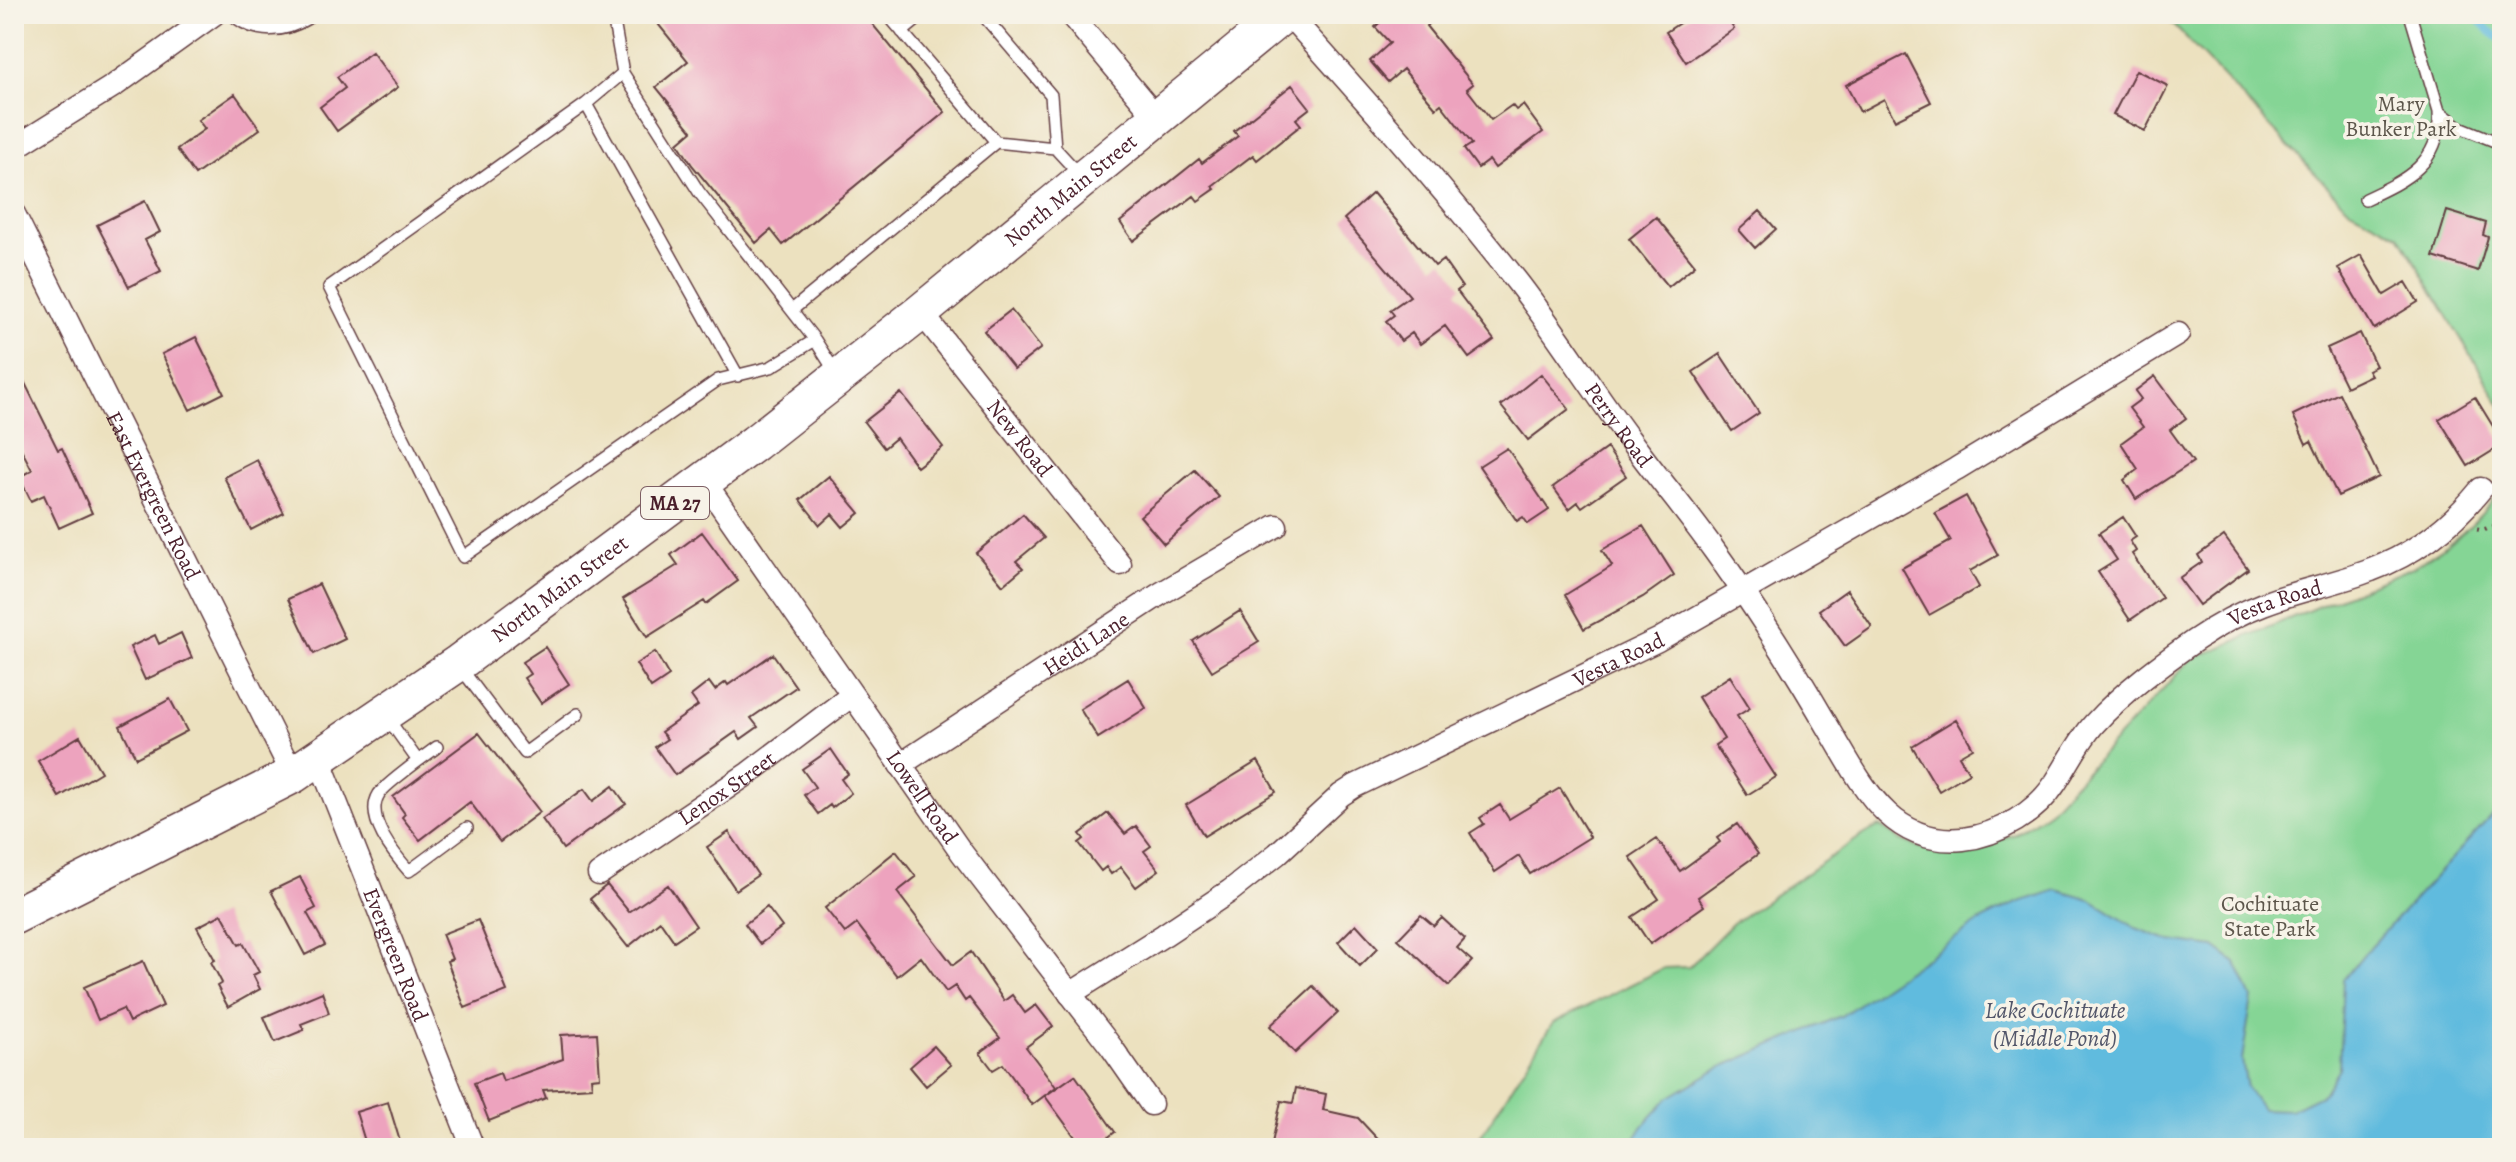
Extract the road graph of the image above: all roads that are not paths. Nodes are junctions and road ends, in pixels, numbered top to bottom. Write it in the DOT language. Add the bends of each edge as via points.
graph roads {
  1 [pos="214,14"];
  2 [pos="240,14"];
  3 [pos="304,14"];
  4 [pos="615,14"];
  5 [pos="887,14"];
  6 [pos="924,14"];
  7 [pos="982,14"];
  8 [pos="1070,14"];
  9 [pos="1286,14"];
  10 [pos="2410,14"];
  11 [pos="902,32"];
  12 [pos="623,73"];
  13 [pos="586,104"];
  14 [pos="2439,111"];
  15 [pos="1157,118"];
  16 [pos="996,142"];
  17 [pos="2502,144"];
  18 [pos="14,148"];
  19 [pos="1055,148"];
  20 [pos="1084,178"];
  21 [pos="2365,199"];
  22 [pos="14,214"];
  23 [pos="792,310"];
  24 [pos="921,312"];
  25 [pos="2178,334"];
  26 [pos="815,340"];
  27 [pos="738,376"];
  28 [pos="839,377"];
  29 [pos="704,481"];
  30 [pos="2481,489"];
  31 [pos="1276,526"];
  32 [pos="1120,564"];
  33 [pos="1743,591"];
  34 [pos="457,664"];
  35 [pos="851,696"];
  36 [pos="384,714"];
  37 [pos="578,714"];
  38 [pos="437,747"];
  39 [pos="418,761"];
  40 [pos="900,765"];
  41 [pos="306,767"];
  42 [pos="467,828"];
  43 [pos="1936,839"];
  44 [pos="599,874"];
  45 [pos="14,916"];
  46 [pos="1070,994"];
  47 [pos="1151,1104"];
  48 [pos="473,1148"];
  1 -- 18 [label="street"];
  2 -- 3 [label="street" via="259,24 285,24"];
  4 -- 12 [label="lane"];
  5 -- 11 [label="lane"];
  6 -- 11 [label="lane"];
  7 -- 19 [label="lane" via="1051,95"];
  8 -- 15 [label="street"];
  9 -- 15 [label="main road, North Main Street / MA 27"];
  9 -- 33 [label="street, Perry Road" via="1415,157 1522,289"];
  10 -- 14 [label="lane"];
  11 -- 16 [label="lane"];
  12 -- 13 [label="lane"];
  12 -- 23 [label="lane" via="699,192"];
  13 -- 27 [label="lane"];
  13 -- 27 [label="lane" via="329,287 463,557 718,380"];
  14 -- 17 [label="lane" via="2460,127"];
  14 -- 21 [label="lane" via="2438,136 2420,167"];
  15 -- 20 [label="main road, North Main Street / MA 27"];
  16 -- 19 [label="lane"];
  16 -- 23 [label="lane"];
  19 -- 20 [label="lane"];
  20 -- 24 [label="main road, North Main Street / MA 27"];
  22 -- 41 [label="street, East Evergreen Road"];
  23 -- 26 [label="lane"];
  24 -- 28 [label="main road, North Main Street / MA 27"];
  24 -- 32 [label="street, New Road"];
  25 -- 33 [label="street, Vesta Road"];
  26 -- 27 [label="lane" via="771,367"];
  26 -- 28 [label="lane"];
  28 -- 29 [label="main road, North Main Street / MA 27"];
  29 -- 34 [label="main road, North Main Street / MA 27"];
  29 -- 35 [label="street, Lowell Road"];
  30 -- 43 [label="street, Vesta Road" via="2454,519 2399,557 2264,603 2183,649 2097,720 2048,793 2023,816 1978,836"];
  31 -- 40 [label="street, Heidi Lane" via="1160,594"];
  33 -- 43 [label="street, Perry Road" via="1867,790 1898,823"];
  33 -- 46 [label="street, Vesta Road" via="1624,657 1355,786 1230,891"];
  34 -- 36 [label="main road, North Main Street / MA 27"];
  34 -- 37 [label="lane" via="525,753"];
  35 -- 40 [label="street, Lowell Road"];
  35 -- 44 [label="street, Lenox Street"];
  36 -- 39 [label="lane"];
  36 -- 41 [label="main road, North Main Street / MA 27"];
  38 -- 39 [label="lane"];
  39 -- 42 [label="lane" via="379,794 375,810 394,854 409,871"];
  40 -- 46 [label="street, Lowell Road"];
  41 -- 45 [label="main road, North Main Street / MA 27"];
  41 -- 48 [label="street, Evergreen Road"];
  46 -- 47 [label="street, Lowell Road"];
}
